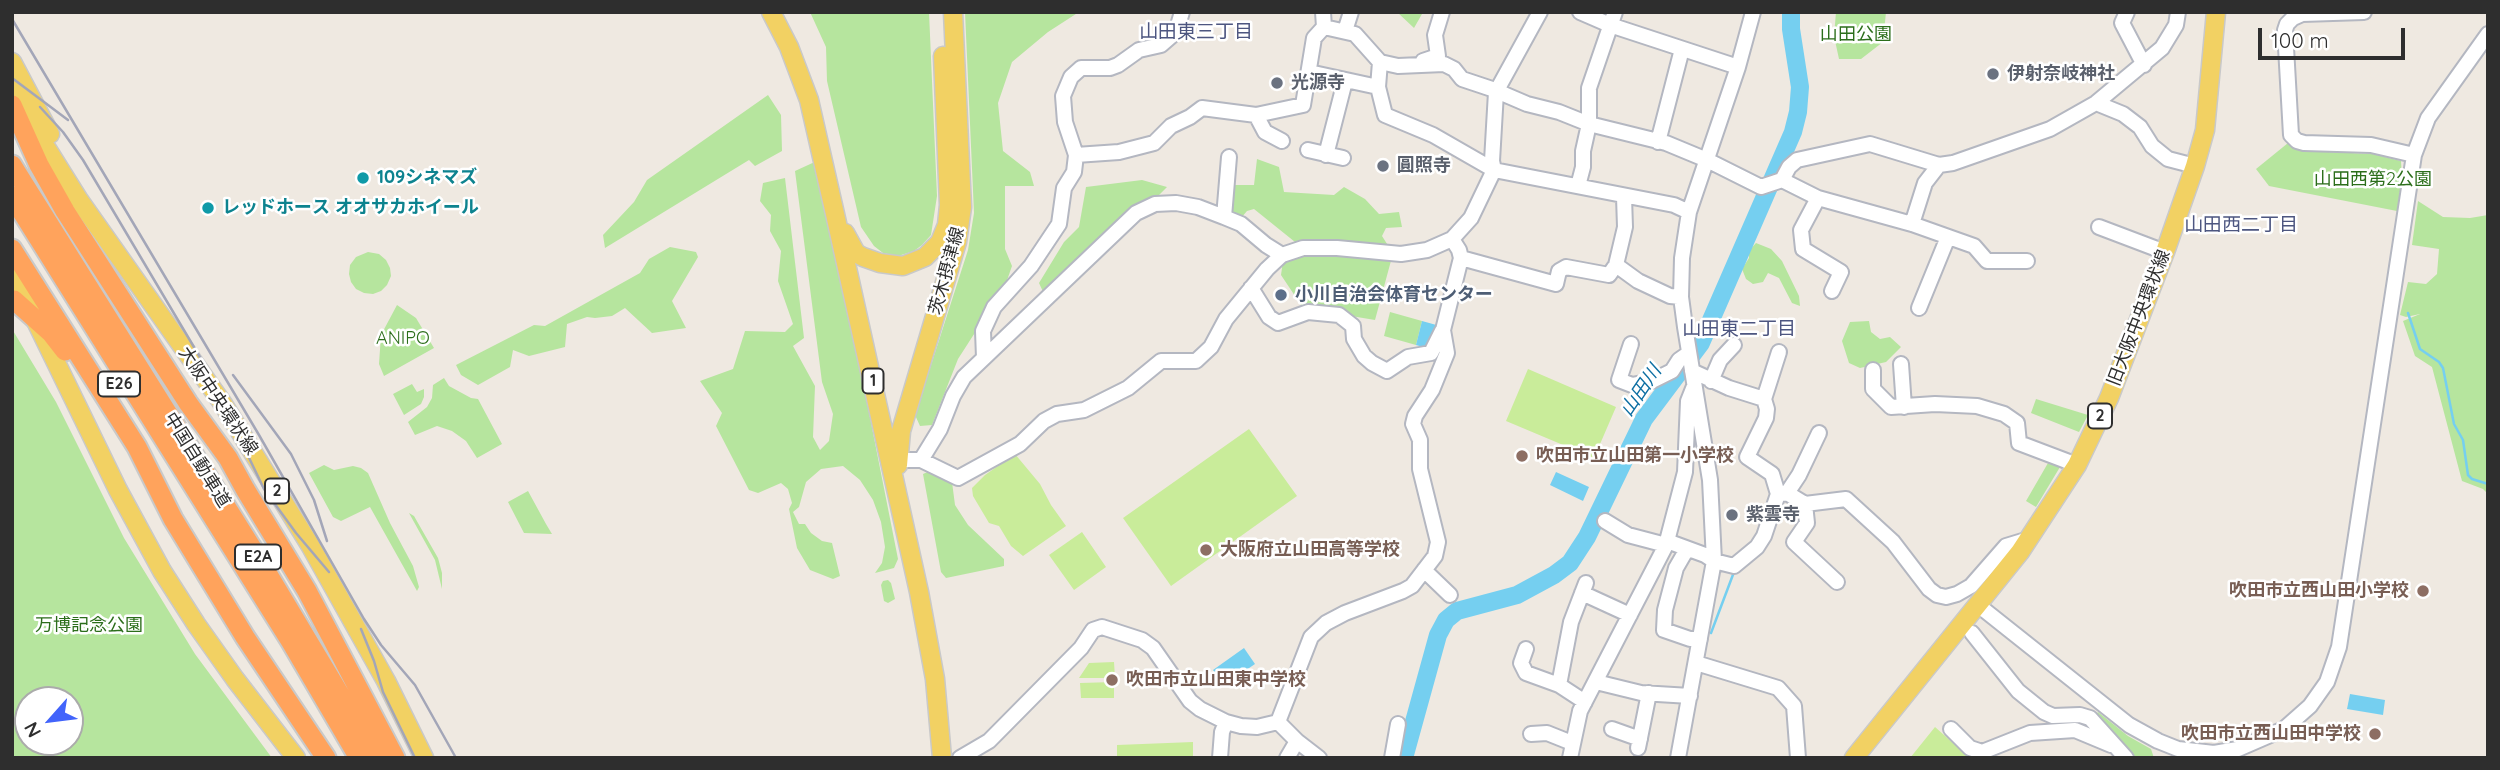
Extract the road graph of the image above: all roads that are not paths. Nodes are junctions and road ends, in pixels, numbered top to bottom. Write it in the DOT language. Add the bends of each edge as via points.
graph roads {
  1 [pos="771,12"];
  2 [pos="941,12"];
  3 [pos="953,12"];
  4 [pos="1182,12"];
  5 [pos="1351,12"];
  6 [pos="1442,12"];
  7 [pos="1540,12"];
  8 [pos="1580,12"];
  9 [pos="1753,12"];
  10 [pos="2127,12"];
  11 [pos="2178,12"];
  12 [pos="2216,12"];
  13 [pos="2364,12"];
  14 [pos="1323,19"];
  15 [pos="1612,19"];
  16 [pos="1345,31"];
  17 [pos="2488,34"];
  18 [pos="1682,49"];
  19 [pos="12,62"];
  20 [pos="1380,62"];
  21 [pos="1415,64"];
  22 [pos="2144,65"];
  23 [pos="1738,67"];
  24 [pos="1309,72"];
  25 [pos="1345,81"];
  26 [pos="1378,87"];
  27 [pos="1496,92"];
  28 [pos="12,93"];
  29 [pos="2096,103"];
  30 [pos="12,105"];
  31 [pos="1256,115"];
  32 [pos="1589,124"];
  33 [pos="1282,141"];
  34 [pos="1658,142"];
  35 [pos="12,148"];
  36 [pos="1308,150"];
  37 [pos="1076,155"];
  38 [pos="1326,155"];
  39 [pos="2414,155"];
  40 [pos="1229,157"];
  41 [pos="1343,159"];
  42 [pos="1707,160"];
  43 [pos="12,165"];
  44 [pos="1940,165"];
  45 [pos="2195,166"];
  46 [pos="1494,170"];
  47 [pos="1782,180"];
  48 [pos="1578,186"];
  49 [pos="12,196"];
  50 [pos="1624,197"];
  51 [pos="1818,198"];
  52 [pos="1689,212"];
  53 [pos="835,214"];
  54 [pos="1224,217"];
  55 [pos="12,221"];
  56 [pos="1912,224"];
  57 [pos="2099,227"];
  58 [pos="1948,237"];
  59 [pos="1452,239"];
  60 [pos="106,240"];
  61 [pos="12,248"];
  62 [pos="2165,252"];
  63 [pos="1282,255"];
  64 [pos="1461,258"];
  65 [pos="2027,261"];
  66 [pos="1616,265"];
  67 [pos="12,272"];
  68 [pos="1251,288"];
  69 [pos="1832,291"];
  70 [pos="1681,297"];
  71 [pos="13,298"];
  72 [pos="1919,307"];
  73 [pos="35,318"];
  74 [pos="1443,330"];
  75 [pos="1631,344"];
  76 [pos="1734,345"];
  77 [pos="1687,352"];
  78 [pos="1779,352"];
  79 [pos="134,358"];
  80 [pos="985,358"];
  81 [pos="1901,365"];
  82 [pos="1872,370"];
  83 [pos="1693,378"];
  84 [pos="1711,381"];
  85 [pos="1764,400"];
  86 [pos="1904,407"];
  87 [pos="82,418"];
  88 [pos="1819,433"];
  89 [pos="899,460"];
  90 [pos="921,460"];
  91 [pos="2077,465"];
  92 [pos="896,482"];
  93 [pos="1783,493"];
  94 [pos="1805,503"];
  95 [pos="213,517"];
  96 [pos="173,519"];
  97 [pos="1605,521"];
  98 [pos="2029,539"];
  99 [pos="1667,543"];
  100 [pos="1686,549"];
  101 [pos="1714,561"];
  102 [pos="1424,570"];
  103 [pos="1837,582"];
  104 [pos="1450,595"];
  105 [pos="1946,597"];
  106 [pos="1978,606"];
  107 [pos="1956,611"];
  108 [pos="1630,615"];
  109 [pos="1972,633"];
  110 [pos="1700,639"];
  111 [pos="1520,657"];
  112 [pos="1696,663"];
  113 [pos="1596,681"];
  114 [pos="1559,685"];
  115 [pos="1649,693"];
  116 [pos="1690,696"];
  117 [pos="1585,702"];
  118 [pos="1226,722"];
  119 [pos="1278,722"];
  120 [pos="1398,724"];
  121 [pos="1612,729"];
  122 [pos="1951,729"];
  123 [pos="1531,734"];
  124 [pos="1297,741"];
  125 [pos="1571,751"];
  126 [pos="2164,751"];
  127 [pos="2121,752"];
  128 [pos="296,758"];
  129 [pos="326,758"];
  130 [pos="359,758"];
  131 [pos="378,758"];
  132 [pos="395,758"];
  133 [pos="424,758"];
  134 [pos="942,758"];
  135 [pos="960,758"];
  136 [pos="1220,758"];
  137 [pos="1287,758"];
  138 [pos="1319,758"];
  139 [pos="1392,758"];
  140 [pos="1678,758"];
  141 [pos="1798,758"];
  142 [pos="1854,758"];
  1 -- 53 [label="main road, 茨木摂津線 / 1" via="809,100"];
  2 -- 53 [label="main road, 茨木摂津線 / 1" via="949,205 940,242 925,257 903,265 880,262 856,253"];
  3 -- 89 [label="main road, 茨木摂津線 / 1" via="962,207 957,242 901,431"];
  4 -- 37 [label="street" via="1176,33 1161,45 1139,50 1110,68 1081,68 1071,77 1063,96 1065,122"];
  5 -- 16 [label="street"];
  6 -- 21 [label="street" via="1435,35 1438,56"];
  7 -- 27 [label="street"];
  8 -- 15 [label="street"];
  9 -- 23 [label="street"];
  10 -- 22 [label="street" via="2122,23"];
  11 -- 22 [label="street" via="2162,48"];
  12 -- 45 [label="main road, 旧大阪中央環状線 / 2" via="2205,130"];
  13 -- 39 [label="street" via="2302,14 2287,24 2291,135 2304,143 2371,145"];
  14 -- 16 [label="street"];
  14 -- 24 [label="street" via="1314,38"];
  15 -- 18 [label="street"];
  15 -- 32 [label="street" via="1589,88"];
  16 -- 20 [label="street" via="1355,34"];
  17 -- 39 [label="street" via="2433,109"];
  18 -- 23 [label="street"];
  18 -- 34 [label="street"];
  19 -- 60 [label="main road"];
  20 -- 21 [label="street"];
  20 -- 26 [label="street"];
  21 -- 27 [label="street" via="1444,64 1462,79"];
  22 -- 29 [label="street"];
  23 -- 42 [label="street"];
  24 -- 25 [label="street"];
  24 -- 31 [label="street" via="1303,105"];
  25 -- 26 [label="street"];
  25 -- 38 [label="street" via="1338,128"];
  26 -- 46 [label="street" via="1385,115 1433,135"];
  27 -- 32 [label="street"];
  27 -- 46 [label="street"];
  28 -- 60 [label="main road, 大阪中央環状線 / 2"];
  29 -- 44 [label="street" via="2050,129"];
  29 -- 45 [label="street" via="2140,127 2168,159"];
  30 -- 132 [label="highway" via="65,211 228,458 307,591"];
  31 -- 33 [label="street" via="1265,132"];
  31 -- 37 [label="street" via="1202,107 1154,143 1119,152"];
  32 -- 34 [label="street"];
  32 -- 48 [label="street"];
  34 -- 42 [label="street"];
  35 -- 79 [label="highway, E2A" via="106,301"];
  36 -- 38 [label="street"];
  37 -- 80 [label="street" via="1074,174 1063,188 1059,224 1031,267 994,307 983,331"];
  38 -- 41 [label="street"];
  39 -- 126 [label="street" via="2343,625 2327,682 2294,722 2272,736 2238,750"];
  40 -- 54 [label="street"];
  42 -- 47 [label="street" via="1761,187"];
  42 -- 52 [label="street"];
  43 -- 79 [label="highway, 中国自動車道 / E2A"];
  44 -- 47 [label="street" via="1870,144 1797,160"];
  44 -- 56 [label="street" via="1925,183"];
  45 -- 62 [label="main road, 旧大阪中央環状線 / 2"];
  46 -- 48 [label="street"];
  46 -- 59 [label="street" via="1471,218"];
  47 -- 51 [label="street"];
  48 -- 50 [label="street"];
  49 -- 95 [label="highway, 中国自動車道 / E2A"];
  50 -- 52 [label="street"];
  50 -- 66 [label="street" via="1625,227"];
  51 -- 56 [label="street"];
  51 -- 69 [label="street" via="1801,230 1803,249 1841,272"];
  52 -- 70 [label="street"];
  53 -- 92 [label="main road, 茨木摂津線 / 1"];
  54 -- 63 [label="street"];
  54 -- 80 [label="street" via="1176,203 1155,204 1136,213"];
  55 -- 95 [label="highway, E26"];
  56 -- 58 [label="street"];
  57 -- 62 [label="street"];
  58 -- 65 [label="street" via="1974,246 1987,261"];
  58 -- 72 [label="street"];
  59 -- 63 [label="street" via="1401,254 1303,248"];
  59 -- 64 [label="street"];
  60 -- 133 [label="main road, 大阪中央環状線 / 2" via="223,404 310,545"];
  61 -- 96 [label="highway" via="137,447"];
  62 -- 91 [label="main road, 旧大阪中央環状線 / 2" via="2109,398"];
  63 -- 68 [label="street"];
  64 -- 66 [label="street" via="1556,284 1559,271 1566,267 1609,275"];
  64 -- 74 [label="street"];
  66 -- 70 [label="street" via="1638,281"];
  67 -- 73 [label="main road"];
  68 -- 74 [label="street" via="1278,323 1308,312 1339,315 1353,326 1354,339 1364,356 1387,371 1408,357 1431,353"];
  68 -- 90 [label="street" via="1211,347 1196,361 1161,360 1128,388 1084,410 1057,414 1020,444 958,478"];
  70 -- 77 [label="street"];
  71 -- 73 [label="highway"];
  71 -- 87 [label="main road"];
  73 -- 87 [label="main road"];
  73 -- 96 [label="highway" via="67,354"];
  74 -- 102 [label="street" via="1447,353 1413,424 1420,440 1420,469 1438,542"];
  75 -- 77 [label="street" via="1619,380 1632,384 1672,371"];
  76 -- 84 [label="street" via="1720,360"];
  77 -- 83 [label="street"];
  78 -- 85 [label="street"];
  79 -- 131 [label="highway, 中国自動車道 / E2A"];
  80 -- 90 [label="street" via="964,377"];
  81 -- 86 [label="street"];
  82 -- 86 [label="street" via="1873,389 1891,407"];
  83 -- 84 [label="street"];
  83 -- 99 [label="street" via="1685,472"];
  83 -- 101 [label="street" via="1710,481"];
  84 -- 85 [label="street"];
  85 -- 93 [label="street" via="1766,418 1747,457 1772,474"];
  86 -- 91 [label="street" via="1977,406 2004,414 2017,423 2019,443"];
  87 -- 128 [label="main road" via="178,597"];
  88 -- 93 [label="street" via="1799,475"];
  89 -- 90 [label="street"];
  89 -- 92 [label="main road, 茨木摂津線 / 1"];
  91 -- 98 [label="main road, 旧大阪中央環状線 / 2"];
  92 -- 134 [label="main road, 茨木摂津線 / 1" via="934,679"];
  93 -- 94 [label="street"];
  93 -- 101 [label="street" via="1758,547 1734,566"];
  94 -- 103 [label="street" via="1806,533 1794,542 1813,567"];
  94 -- 105 [label="street" via="1846,499 1893,542 1929,589"];
  95 -- 130 [label="highway, 中国自動車道 / E2A"];
  96 -- 129 [label="highway"];
  97 -- 99 [label="street" via="1628,535"];
  98 -- 105 [label="street" via="2006,546 1971,586"];
  98 -- 106 [label="main road, 旧大阪中央環状線 / 2"];
  99 -- 100 [label="street"];
  99 -- 108 [label="street"];
  100 -- 101 [label="street"];
  100 -- 110 [label="street" via="1676,568 1664,630"];
  101 -- 110 [label="street"];
  102 -- 104 [label="street"];
  102 -- 119 [label="street" via="1412,586 1345,613 1311,637"];
  105 -- 107 [label="street"];
  106 -- 126 [label="street"];
  106 -- 142 [label="main road, 旧大阪中央環状線 / 2"];
  108 -- 113 [label="street"];
  108 -- 114 [label="street" via="1584,588 1571,622"];
  109 -- 127 [label="street" via="2018,691 2053,716 2090,718"];
  110 -- 112 [label="street"];
  111 -- 114 [label="street" via="1526,673"];
  112 -- 116 [label="street"];
  112 -- 141 [label="street" via="1778,688 1794,706"];
  113 -- 115 [label="street"];
  113 -- 117 [label="street"];
  114 -- 117 [label="street"];
  115 -- 116 [label="street"];
  115 -- 121 [label="street" via="1639,743"];
  116 -- 140 [label="street"];
  117 -- 125 [label="street"];
  118 -- 119 [label="street" via="1257,727"];
  118 -- 135 [label="street" via="1190,701 1142,639 1102,627 1093,631 989,741"];
  118 -- 136 [label="street"];
  119 -- 124 [label="street"];
  120 -- 139 [label="street"];
  122 -- 127 [label="street" via="1970,748 1982,752 2030,733 2075,730"];
  123 -- 125 [label="street" via="1547,733"];
  124 -- 137 [label="street"];
  124 -- 138 [label="street"];
}
